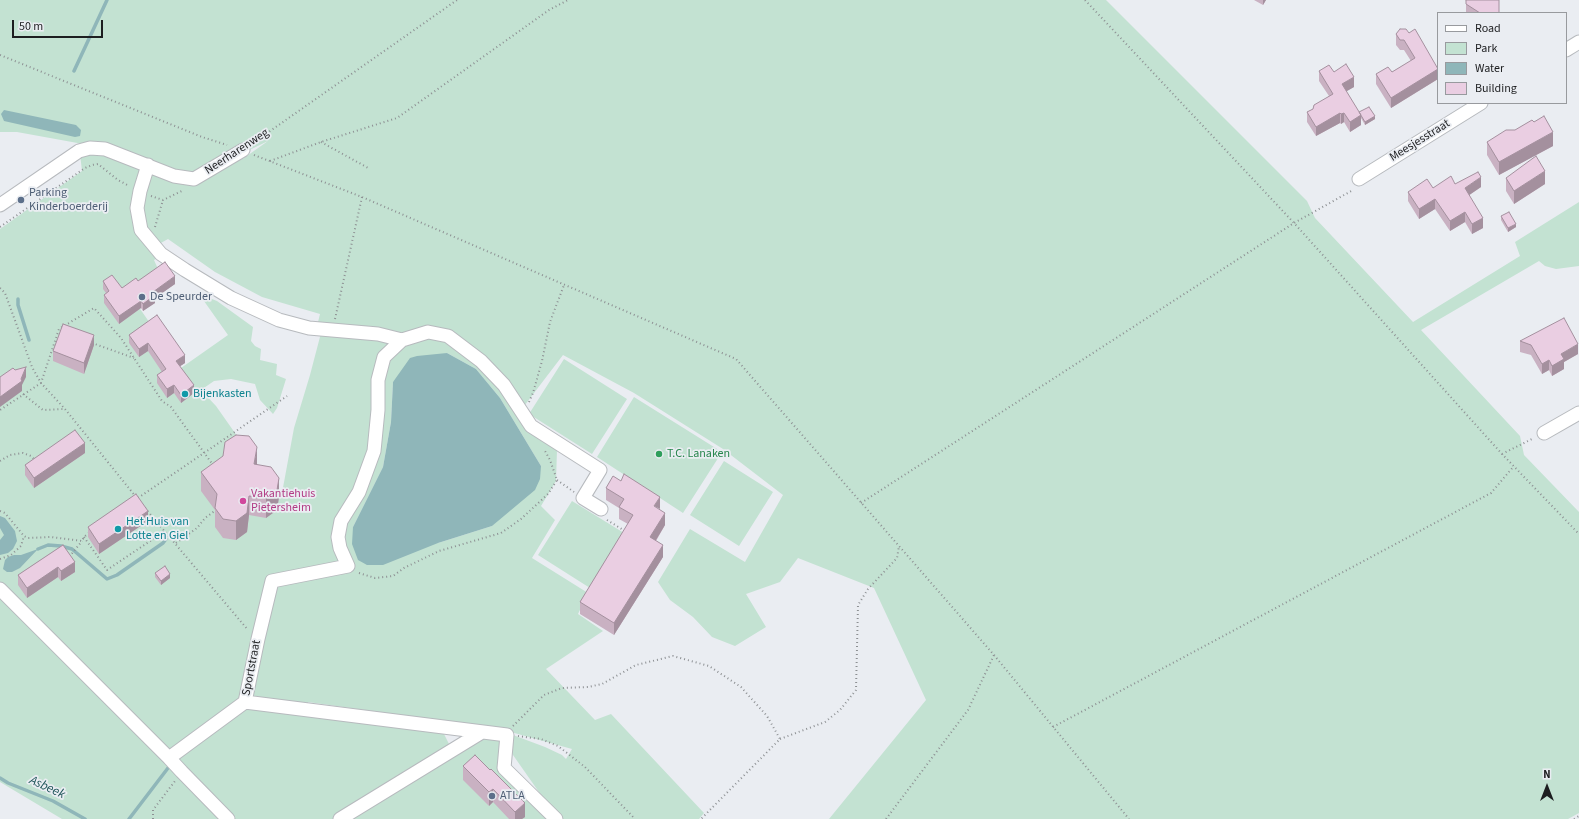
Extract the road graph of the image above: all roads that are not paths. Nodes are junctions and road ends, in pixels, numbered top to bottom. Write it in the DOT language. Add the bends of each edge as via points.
graph roads {
  1 [pos="1579,42"];
  2 [pos="1567,49"];
  3 [pos="1479,104"];
  4 [pos="243,150"];
  5 [pos="148,165"];
  6 [pos="1359,179"];
  7 [pos="0,205"];
  8 [pos="402,340"];
  9 [pos="1579,413"];
  10 [pos="1544,433"];
  11 [pos="601,509"];
  12 [pos="0,589"];
  13 [pos="245,702"];
  14 [pos="482,732"];
  15 [pos="169,758"];
  16 [pos="228,819"];
  17 [pos="340,819"];
  18 [pos="556,819"];
  1 -- 2 [label="street"];
  3 -- 6 [label="street, Meesjesstraat"];
  4 -- 5 [label="street, Neerharenweg" via="194,180 174,176"];
  5 -- 7 [label="street, Neerharenweg" via="106,149 90,148 79,151"];
  5 -- 8 [label="street" via="137,208 141,230 161,254 231,298 279,320 309,328 378,334"];
  8 -- 11 [label="street" via="428,332 448,336 481,361 504,385 531,426 600,470 583,498"];
  8 -- 13 [label="street, Sportstraat" via="384,357 378,380 374,451 359,492 341,520 338,537 348,566 272,581"];
  9 -- 10 [label="street"];
  12 -- 15 [label="street"];
  13 -- 14 [label="street"];
  13 -- 15 [label="street, Sportstraat"];
  14 -- 17 [label="street"];
  14 -- 18 [label="street" via="506,734 504,768"];
  15 -- 16 [label="street"];
}
